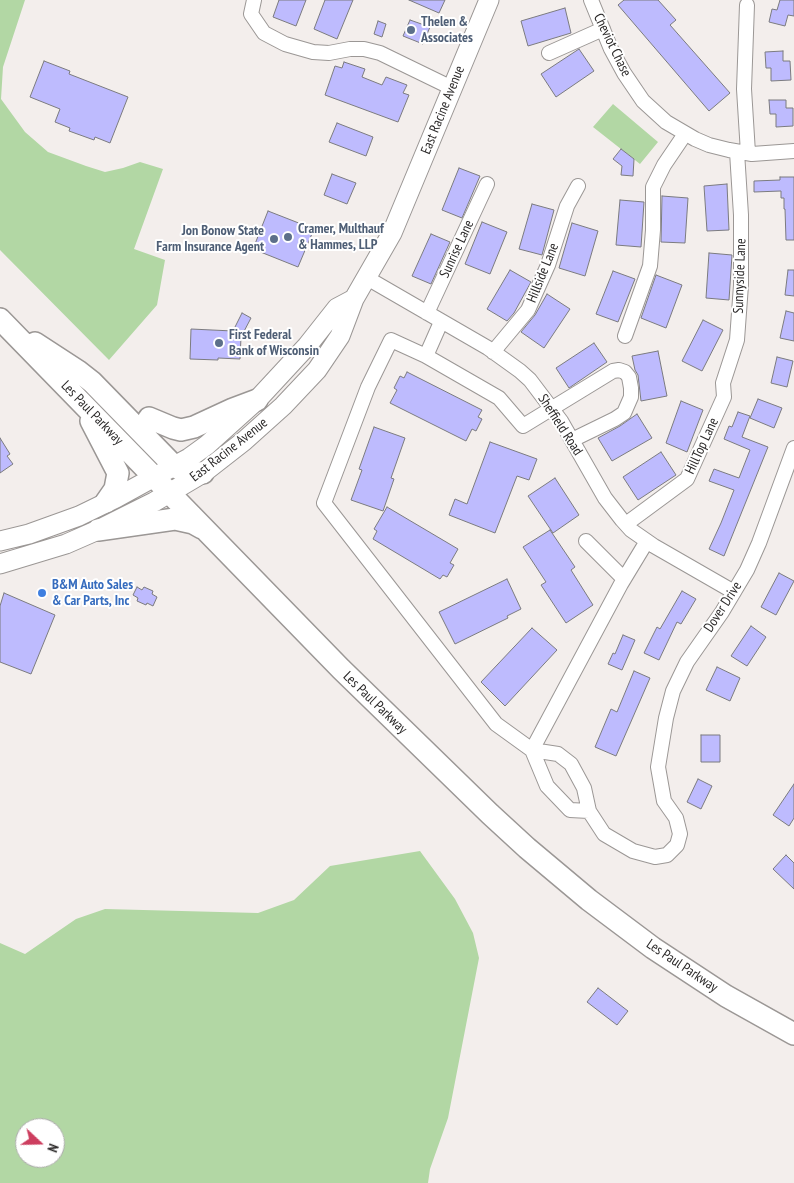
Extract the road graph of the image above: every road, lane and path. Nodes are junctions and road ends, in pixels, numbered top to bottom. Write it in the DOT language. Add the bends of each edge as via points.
graph roads {
  1 [pos="254,0"];
  2 [pos="489,0"];
  3 [pos="591,0"];
  4 [pos="746,5"];
  5 [pos="603,28"];
  6 [pos="548,53"];
  7 [pos="452,88"];
  8 [pos="685,134"];
  9 [pos="794,151"];
  10 [pos="743,152"];
  11 [pos="487,184"];
  12 [pos="578,186"];
  13 [pos="367,278"];
  14 [pos="354,299"];
  15 [pos="427,313"];
  16 [pos="3,322"];
  17 [pos="441,322"];
  18 [pos="625,336"];
  19 [pos="493,352"];
  20 [pos="426,356"];
  21 [pos="724,398"];
  22 [pos="257,400"];
  23 [pos="82,403"];
  24 [pos="552,408"];
  25 [pos="149,418"];
  26 [pos="572,440"];
  27 [pos="794,448"];
  28 [pos="184,475"];
  29 [pos="155,477"];
  30 [pos="106,502"];
  31 [pos="626,524"];
  32 [pos="98,530"];
  33 [pos="206,530"];
  34 [pos="0,541"];
  35 [pos="586,541"];
  36 [pos="647,541"];
  37 [pos="0,564"];
  38 [pos="624,579"];
  39 [pos="734,592"];
  40 [pos="532,750"];
  41 [pos="589,811"];
  42 [pos="794,1034"];
  1 -- 7 [label="street" via="251,14 264,33 285,44 313,52 364,49 380,53"];
  2 -- 7 [label="main road, East Racine Avenue"];
  3 -- 5 [label="street, Cheviot Chase"];
  4 -- 10 [label="street, Sunnyside Lane"];
  5 -- 6 [label="street"];
  5 -- 8 [label="street, Cheviot Chase" via="624,73 644,101 666,122"];
  7 -- 13 [label="main road, East Racine Avenue" via="392,233"];
  8 -- 10 [label="street, Cheviot Chase" via="709,145"];
  8 -- 18 [label="street" via="653,187 650,266"];
  9 -- 10 [label="street, Cheviot Chase"];
  10 -- 21 [label="street, Sunnyside Lane" via="737,340 723,383"];
  11 -- 15 [label="street, Sunrise Lane"];
  12 -- 19 [label="street, Hillside Lane" via="567,206 548,265 528,310"];
  13 -- 14 [label="main road, East Racine Avenue"];
  13 -- 15 [label="street, Sheffield Road"];
  14 -- 22 [label="main road, East Racine Avenue" via="337,308"];
  14 -- 28 [label="main road, East Racine Avenue" via="340,336 317,370 244,441"];
  15 -- 17 [label="street, Sheffield Road"];
  16 -- 23 [label="main road, Les Paul Parkway"];
  16 -- 28 [label="main road" via="92,382"];
  17 -- 19 [label="street, Sheffield Road"];
  17 -- 20 [label="street"];
  19 -- 24 [label="street, Sheffield Road" via="530,380"];
  20 -- 24 [label="street" via="499,398 522,426"];
  20 -- 40 [label="street" via="390,340 368,387 324,503 496,724"];
  21 -- 31 [label="street, HillTop Lane" via="687,479"];
  22 -- 25 [label="main road" via="182,430"];
  22 -- 28 [label="main road, East Racine Avenue" via="207,445"];
  23 -- 29 [label="main road, Les Paul Parkway"];
  23 -- 30 [label="main road" via="118,473 115,489"];
  24 -- 26 [label="street, Sheffield Road"];
  24 -- 26 [label="street" via="613,371 625,372 629,377 631,397 624,413"];
  26 -- 31 [label="street, Sheffield Road" via="605,498"];
  27 -- 39 [label="street, Dover Drive" via="759,543"];
  28 -- 29 [label="main road, Les Paul Parkway"];
  28 -- 32 [label="main road, East Racine Avenue"];
  28 -- 33 [label="main road, Les Paul Parkway"];
  29 -- 30 [label="main road"];
  30 -- 34 [label="main road" via="79,516"];
  31 -- 36 [label="street, Sheffield Road"];
  32 -- 33 [label="main road" via="175,519"];
  32 -- 37 [label="main road, East Racine Avenue" via="66,544"];
  33 -- 42 [label="main road, Les Paul Parkway" via="341,669 490,814 553,870 653,948 726,996"];
  35 -- 38 [label="street"];
  36 -- 38 [label="street"];
  36 -- 39 [label="street, Sheffield Road"];
  38 -- 40 [label="street"];
  39 -- 41 [label="street, Dover Drive" via="687,662 673,691 666,718 658,767 664,801 676,818 680,834 676,845 667,855 655,857 633,852 604,834"];
  40 -- 41 [label="street" via="546,786 570,810"];
  40 -- 41 [label="street" via="558,754 570,764 584,788"];
}
